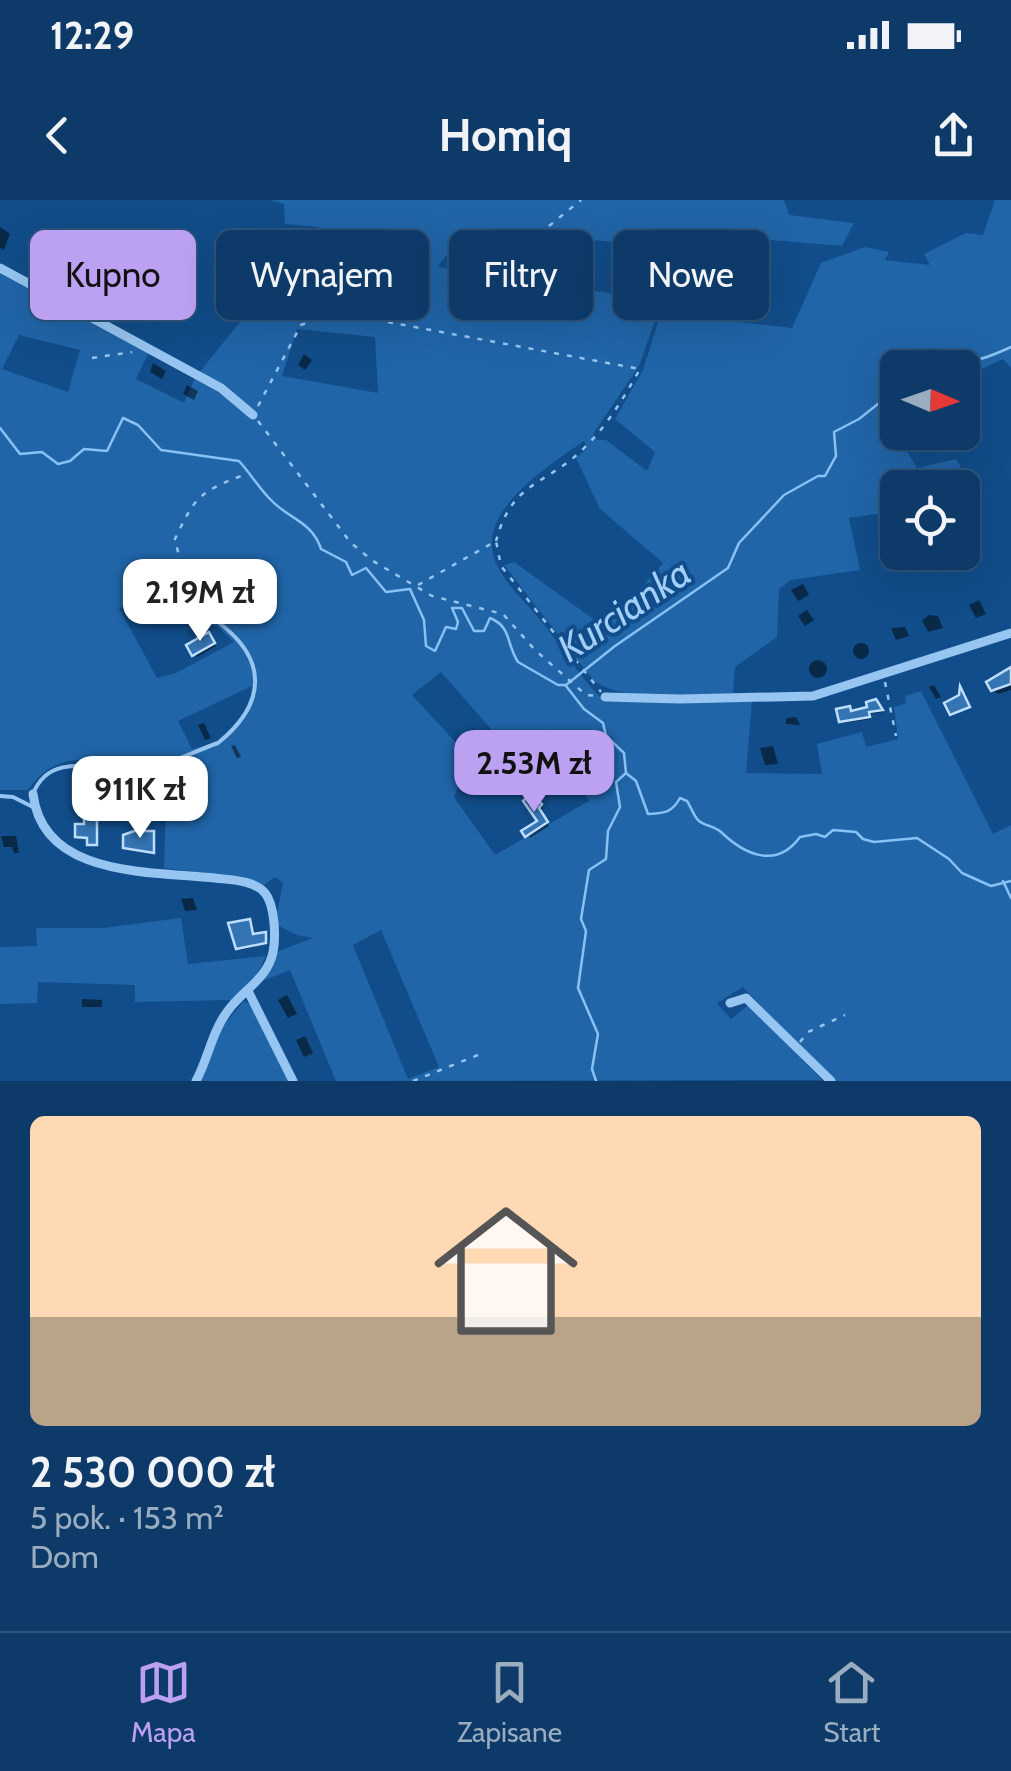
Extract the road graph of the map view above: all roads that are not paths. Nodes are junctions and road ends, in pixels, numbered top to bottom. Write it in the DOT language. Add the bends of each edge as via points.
graph roads {
  1 [pos="0,268"];
  2 [pos="253,414"];
  3 [pos="218,622"];
  4 [pos="1011,634"];
  5 [pos="605,697"];
  6 [pos="33,794"];
  7 [pos="0,796"];
  8 [pos="34,808"];
  9 [pos="248,992"];
  10 [pos="730,1003"];
  11 [pos="196,1081"];
  12 [pos="293,1081"];
  13 [pos="831,1081"];
  1 -- 2 [label="street" via="221,388"];
  3 -- 6 [label="lane" via="246,650 256,673 250,708 228,735 153,767 58,767"];
  4 -- 5 [label="street" via="813,696"];
  6 -- 8 [label="street"];
  7 -- 8 [label="lane"];
  8 -- 9 [label="street" via="50,838 72,856 238,881 267,895 274,950"];
  9 -- 11 [label="street" via="226,1012"];
  9 -- 12 [label="street"];
  10 -- 13 [label="street" via="746,998"];
}
